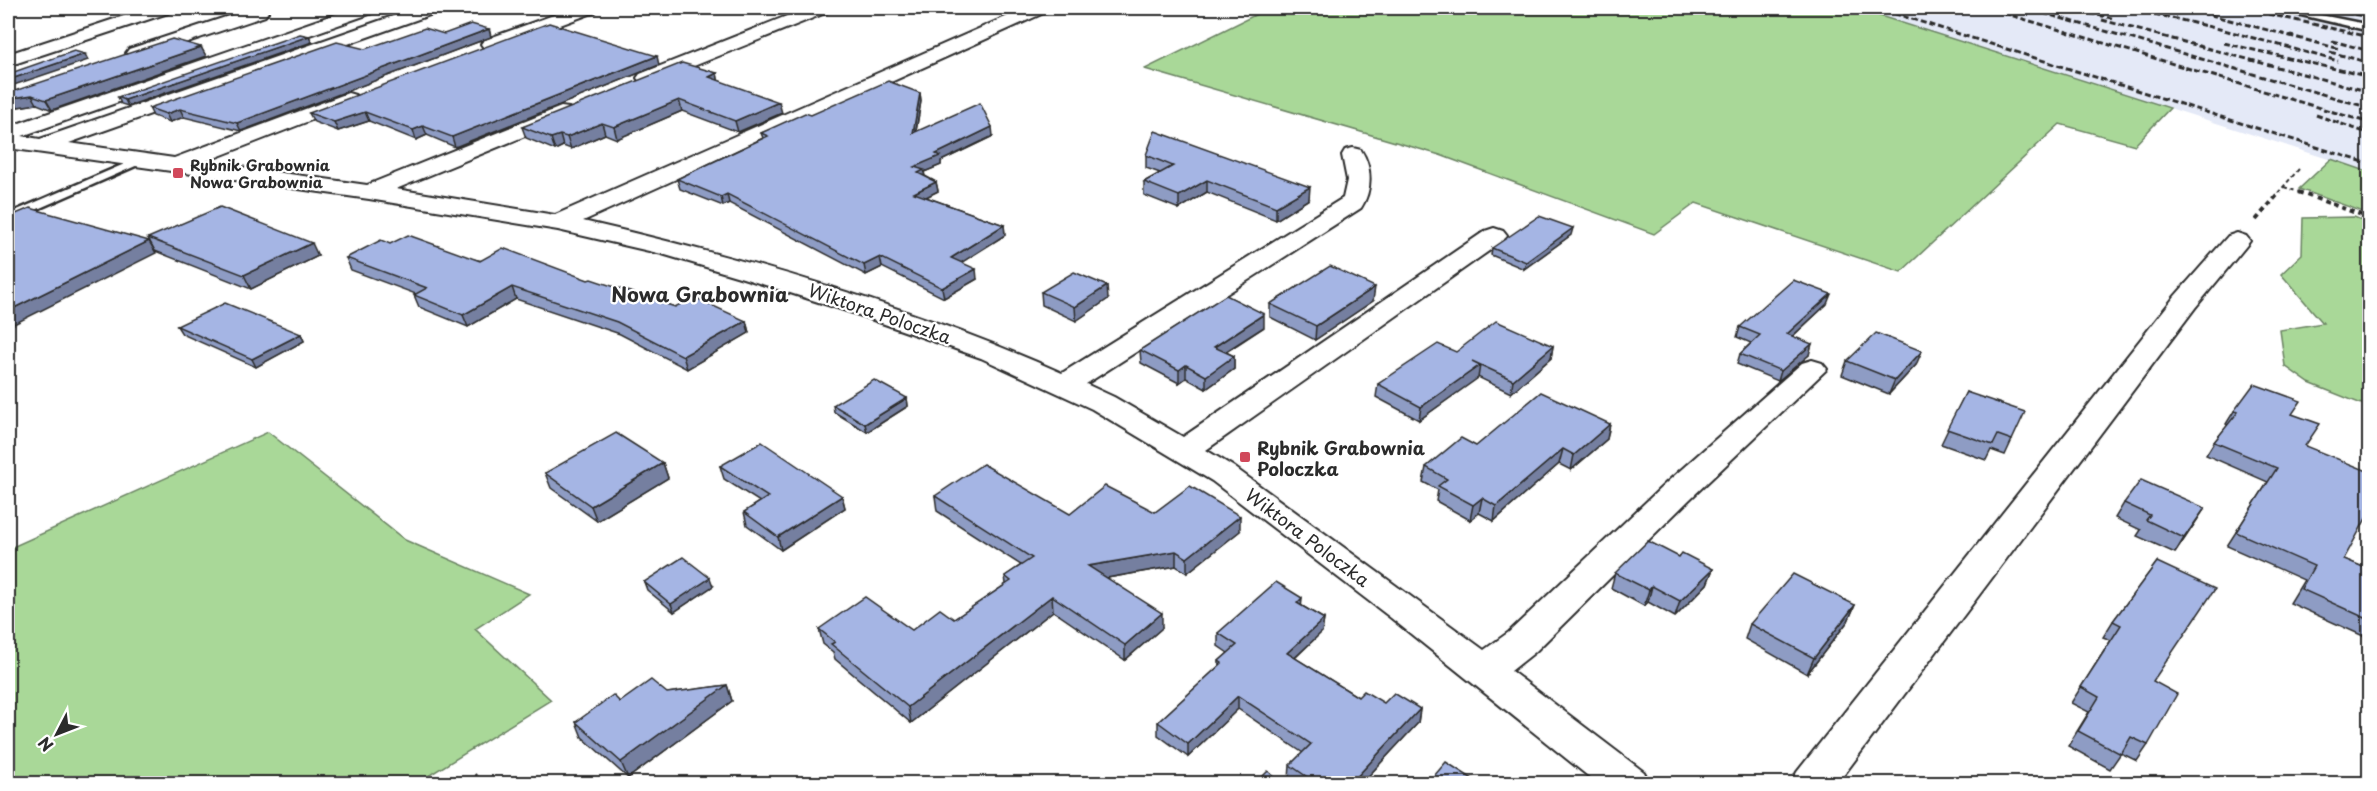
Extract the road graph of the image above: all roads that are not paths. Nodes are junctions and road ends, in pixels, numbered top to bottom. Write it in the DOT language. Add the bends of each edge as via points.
graph roads {
  1 [pos="165,8"];
  2 [pos="369,8"];
  3 [pos="432,8"];
  4 [pos="589,8"];
  5 [pos="822,8"];
  6 [pos="1040,8"];
  7 [pos="2276,8"];
  8 [pos="259,12"];
  9 [pos="2370,28"];
  10 [pos="477,50"];
  11 [pos="117,59"];
  12 [pos="8,60"];
  13 [pos="632,84"];
  14 [pos="366,92"];
  15 [pos="577,107"];
  16 [pos="8,134"];
  17 [pos="8,141"];
  18 [pos="42,146"];
  19 [pos="1353,155"];
  20 [pos="143,159"];
  21 [pos="177,164"];
  22 [pos="369,192"];
  23 [pos="8,218"];
  24 [pos="558,224"];
  25 [pos="1494,236"];
  26 [pos="2237,241"];
  27 [pos="1812,369"];
  28 [pos="1065,384"];
  29 [pos="1185,450"];
  30 [pos="1484,671"];
  31 [pos="1629,783"];
  32 [pos="1812,783"];
  1 -- 12 [label="street"];
  2 -- 16 [label="street"];
  3 -- 18 [label="street"];
  4 -- 10 [label="street"];
  5 -- 13 [label="street"];
  6 -- 24 [label="street"];
  7 -- 9 [label="lane"];
  8 -- 11 [label="street"];
  14 -- 21 [label="street"];
  15 -- 22 [label="street"];
  17 -- 18 [label="street, Wiktora Poloczka"];
  18 -- 20 [label="street, Wiktora Poloczka"];
  19 -- 28 [label="street" via="1360,187 1352,203"];
  20 -- 21 [label="street, Wiktora Poloczka"];
  20 -- 23 [label="lane"];
  21 -- 22 [label="street, Wiktora Poloczka"];
  22 -- 24 [label="street, Wiktora Poloczka"];
  24 -- 28 [label="street, Wiktora Poloczka" via="668,248 807,288 933,330"];
  25 -- 29 [label="street"];
  26 -- 32 [label="street" via="2185,302"];
  27 -- 30 [label="street" via="1678,491 1522,642"];
  28 -- 29 [label="street, Wiktora Poloczka"];
  29 -- 30 [label="street, Wiktora Poloczka" via="1259,500"];
  30 -- 31 [label="street, Wiktora Poloczka"];
}
